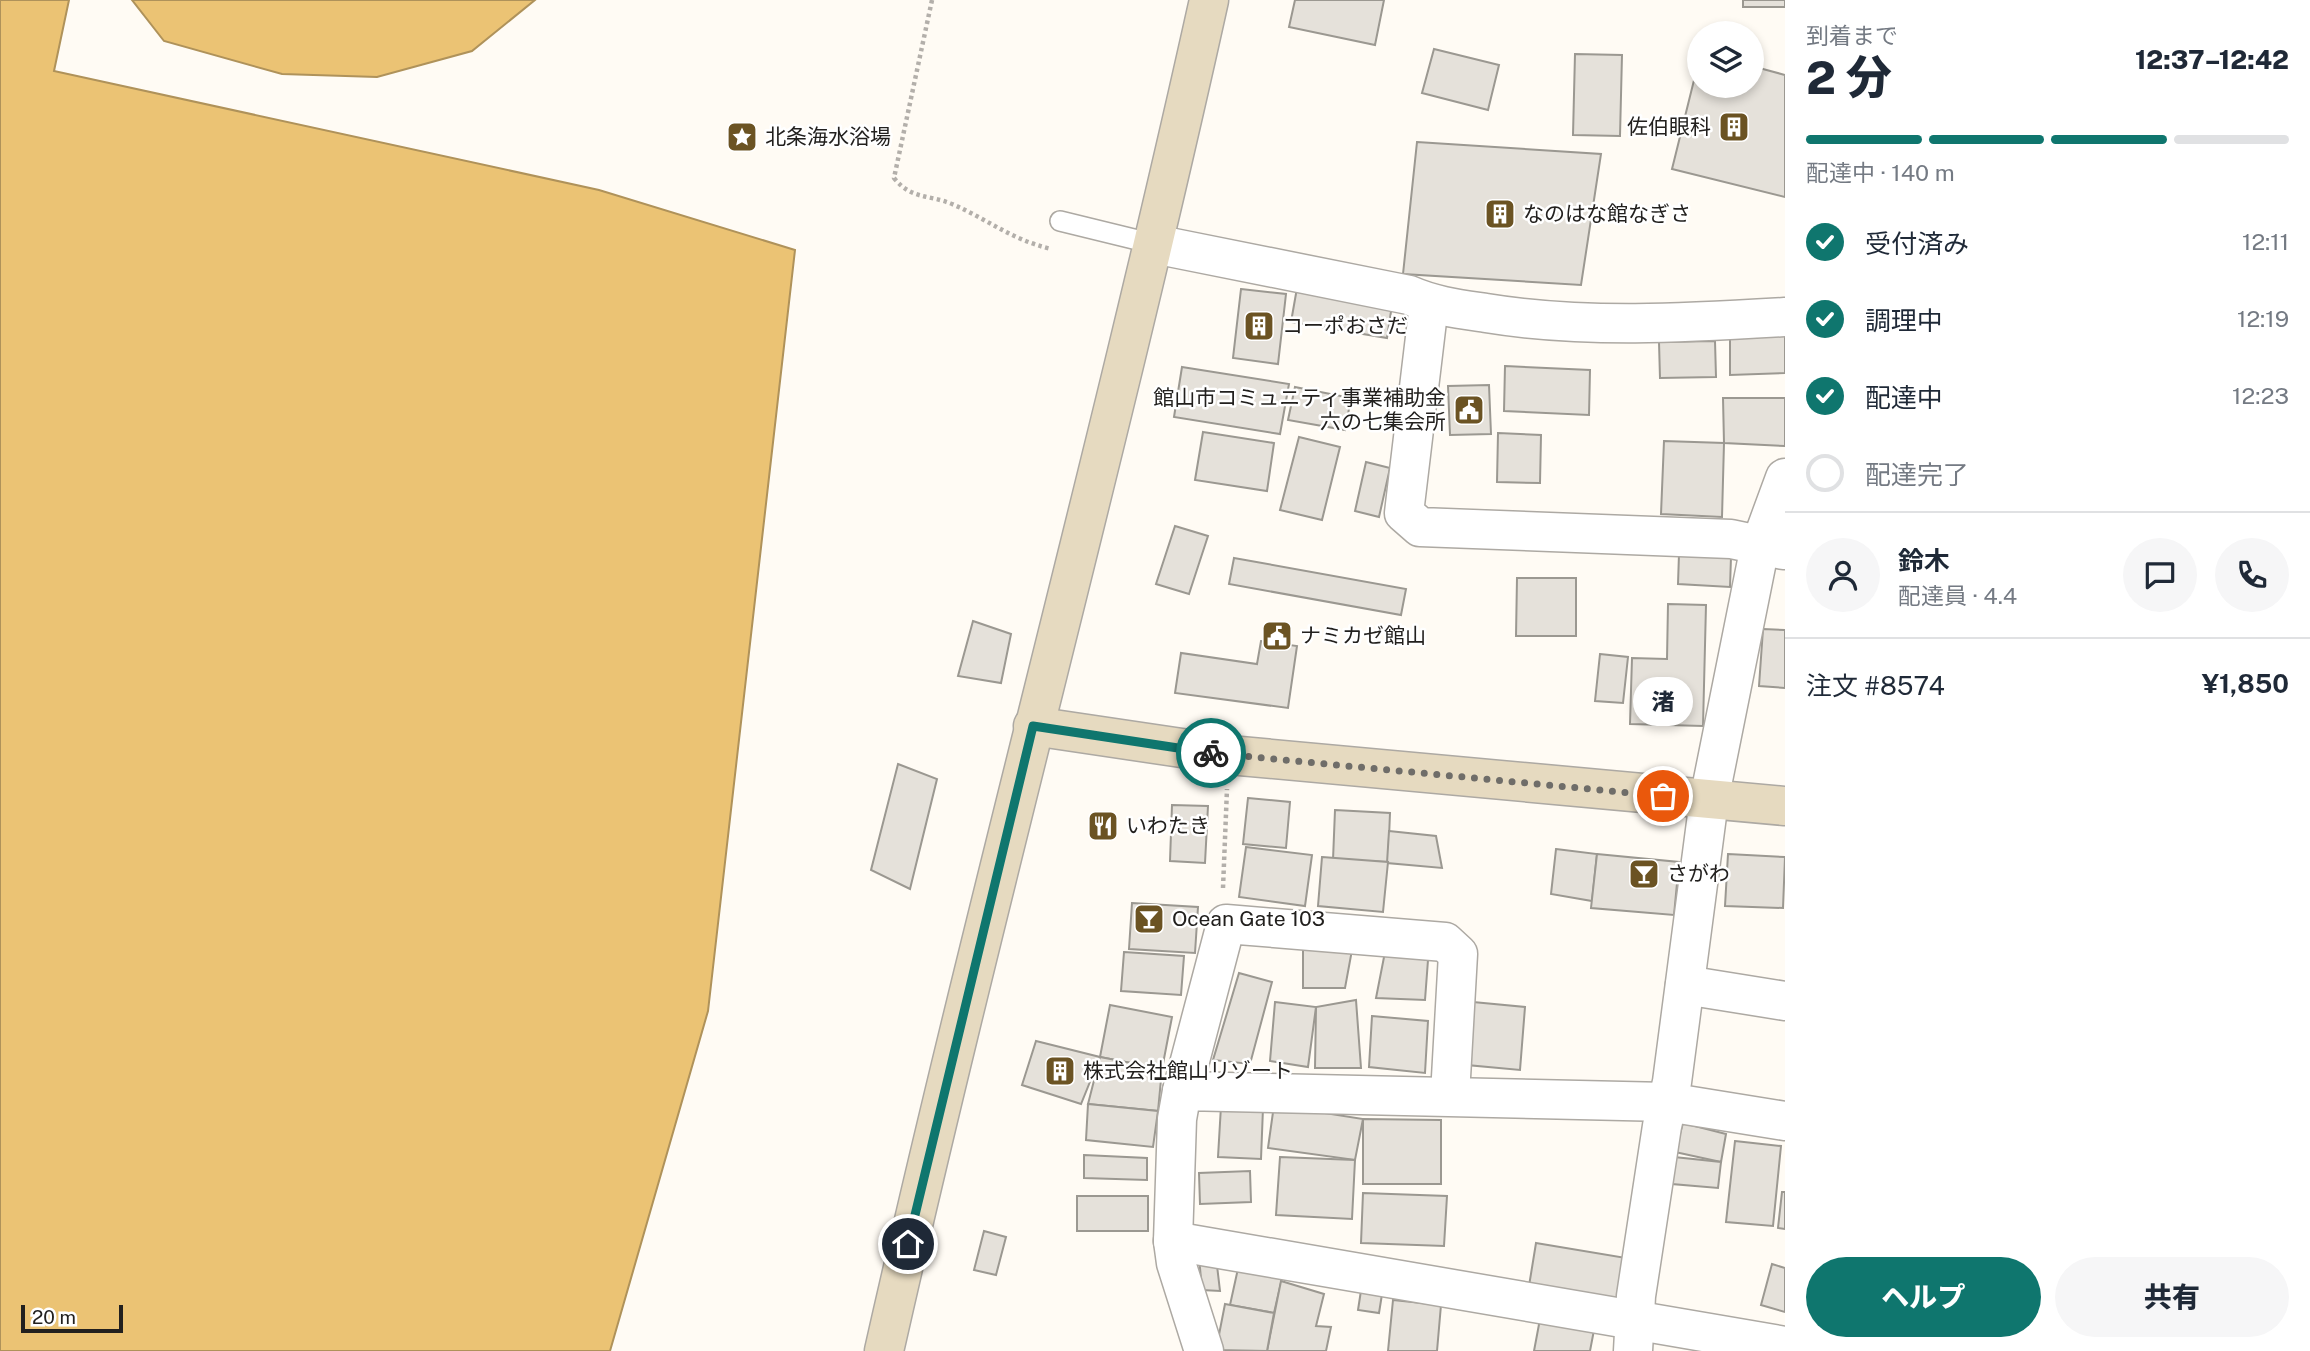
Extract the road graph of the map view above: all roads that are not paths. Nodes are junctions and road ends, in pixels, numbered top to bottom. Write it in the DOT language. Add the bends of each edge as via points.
graph roads {
  1 [pos="1209,0"];
  2 [pos="1060,221"];
  3 [pos="1154,244"];
  4 [pos="1429,304"];
  5 [pos="1785,317"];
  6 [pos="1785,478"];
  7 [pos="1772,549"];
  8 [pos="1033,726"];
  9 [pos="1709,800"];
  10 [pos="1785,806"];
  11 [pos="1685,985"];
  12 [pos="1785,1002"];
  13 [pos="1182,1091"];
  14 [pos="1450,1095"];
  15 [pos="1667,1102"];
  16 [pos="1785,1121"];
  17 [pos="1173,1241"];
  18 [pos="1635,1336"];
  19 [pos="1785,1346"];
  20 [pos="884,1351"];
  21 [pos="1204,1351"];
  1 -- 3 [label="street"];
  2 -- 3 [label="lane"];
  3 -- 4 [label="street" via="1409,295"];
  3 -- 8 [label="street"];
  4 -- 5 [label="street" via="1545,323"];
  4 -- 7 [label="street" via="1404,513 1420,527 1731,539"];
  6 -- 7 [label="street"];
  7 -- 9 [label="street"];
  8 -- 9 [label="street" via="1229,755"];
  8 -- 20 [label="street"];
  9 -- 10 [label="street"];
  9 -- 11 [label="street"];
  11 -- 12 [label="street"];
  11 -- 15 [label="street"];
  13 -- 14 [label="street"];
  13 -- 14 [label="street" via="1226,924 1445,942 1458,954"];
  13 -- 17 [label="street"];
  14 -- 15 [label="street"];
  15 -- 16 [label="street"];
  15 -- 18 [label="street" via="1636,1296"];
  17 -- 18 [label="street"];
  17 -- 21 [label="street"];
  18 -- 19 [label="street"];
}
